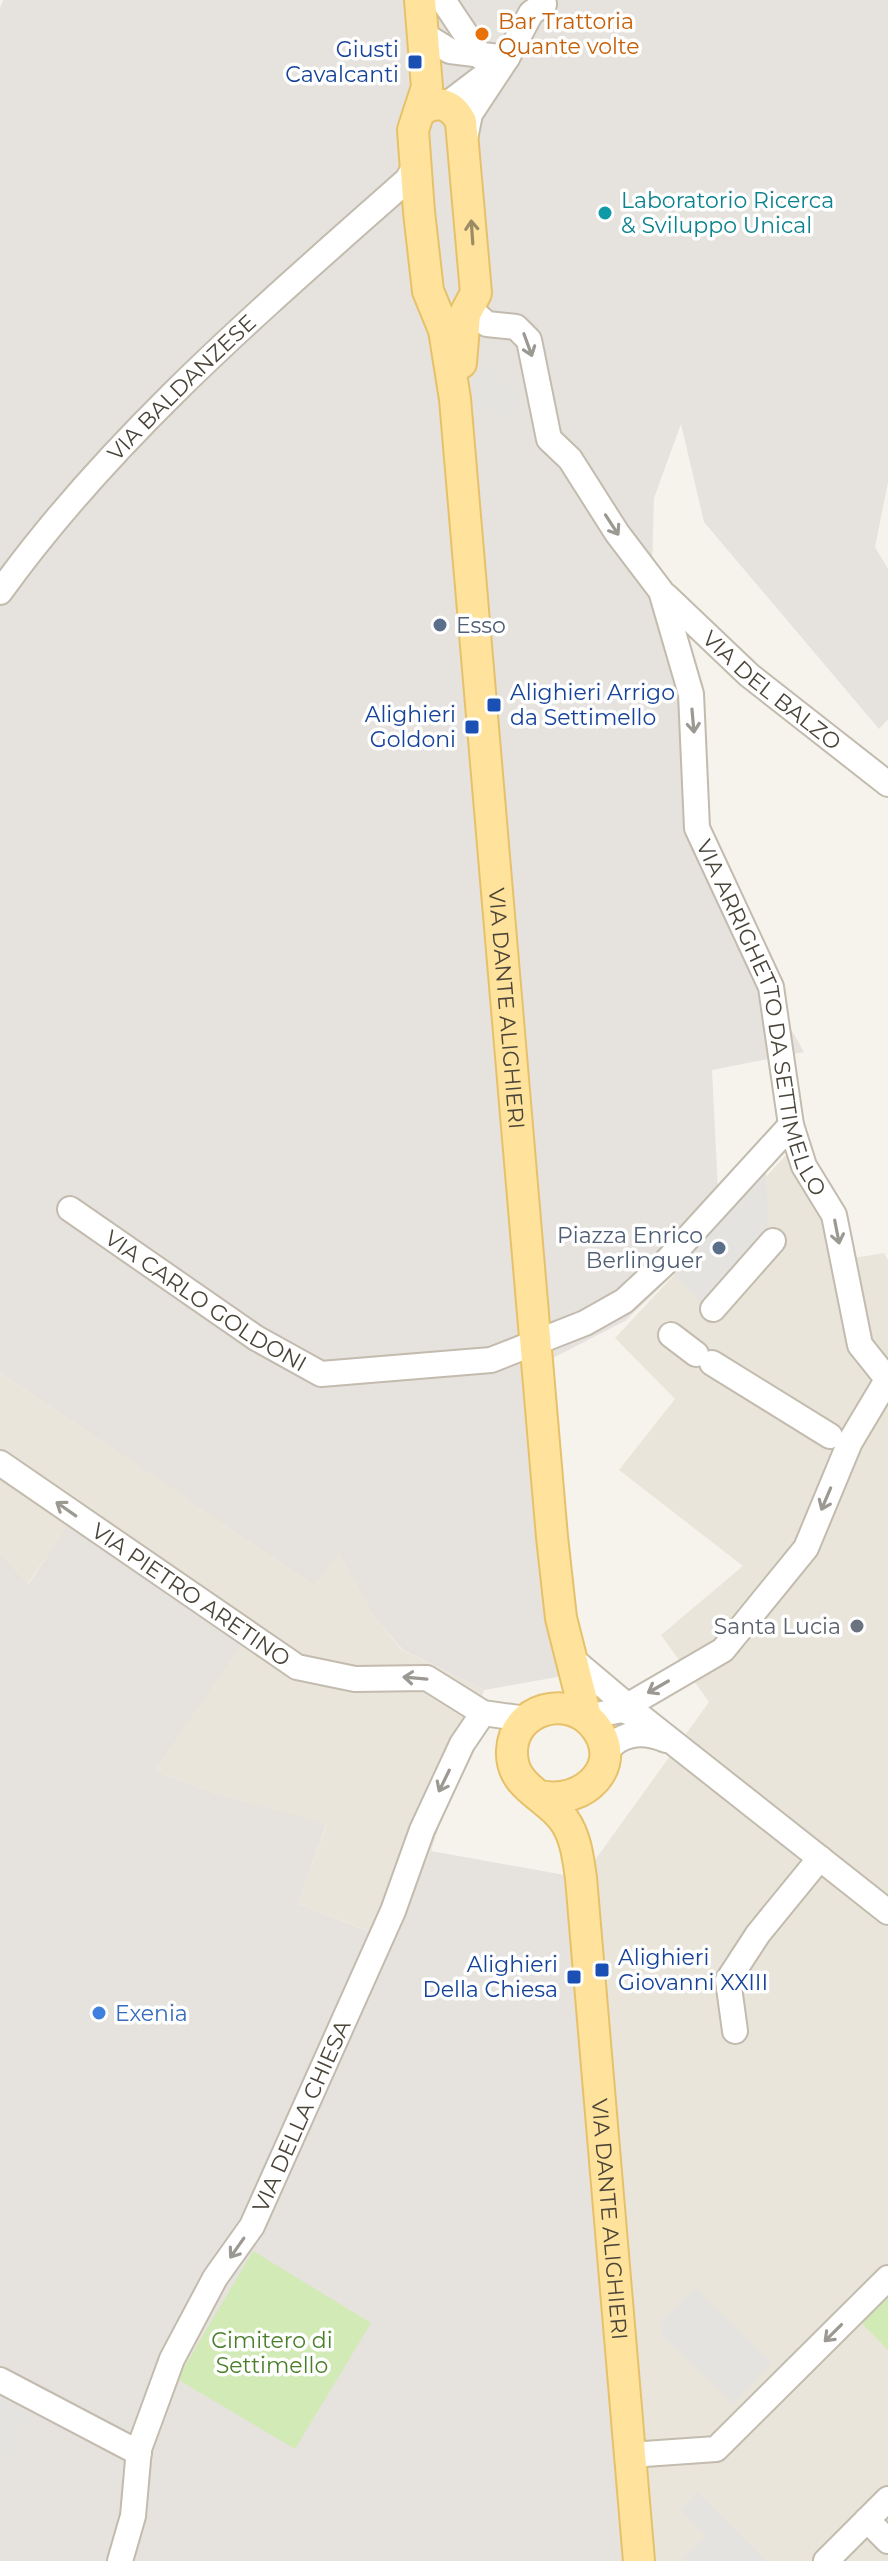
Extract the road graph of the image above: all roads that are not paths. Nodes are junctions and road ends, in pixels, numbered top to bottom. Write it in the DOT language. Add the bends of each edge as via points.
graph roads {
  1 [pos="443,0"];
  2 [pos="544,4"];
  3 [pos="424,22"];
  4 [pos="481,57"];
  5 [pos="507,58"];
  6 [pos="432,108"];
  7 [pos="465,154"];
  8 [pos="416,165"];
  9 [pos="380,201"];
  10 [pos="419,212"];
  11 [pos="431,298"];
  12 [pos="467,307"];
  13 [pos="495,323"];
  14 [pos="460,368"];
  15 [pos="455,399"];
  16 [pos="661,591"];
  17 [pos="0,592"];
  18 [pos="888,784"];
  19 [pos="791,1125"];
  20 [pos="70,1209"];
  21 [pos="773,1241"];
  22 [pos="707,1310"];
  23 [pos="671,1335"];
  24 [pos="536,1343"];
  25 [pos="888,1380"];
  26 [pos="840,1442"];
  27 [pos="0,1463"];
  28 [pos="561,1618"];
  29 [pos="572,1659"];
  30 [pos="634,1711"];
  31 [pos="483,1713"];
  32 [pos="534,1715"];
  33 [pos="586,1717"];
  34 [pos="682,1749"];
  35 [pos="599,1768"];
  36 [pos="540,1796"];
  37 [pos="820,1858"];
  38 [pos="581,1878"];
  39 [pos="888,1912"];
  40 [pos="735,2031"];
  41 [pos="888,2278"];
  42 [pos="0,2380"];
  43 [pos="139,2453"];
  44 [pos="630,2455"];
  45 [pos="888,2499"];
  46 [pos="867,2520"];
  47 [pos="888,2541"];
  48 [pos="120,2561"];
  49 [pos="639,2561"];
  50 [pos="826,2561"];
  1 -- 4 [label="street"];
  2 -- 5 [label="street" via="531,13"];
  3 -- 4 [label="street" via="450,51"];
  3 -- 6 [label="main road, VIA DANTE ALIGHIERI"];
  4 -- 5 [label="street"];
  5 -- 6 [label="street"];
  5 -- 7 [label="street" via="470,114"];
  6 -- 7 [label="main road, VIA DANTE ALIGHIERI" via="459,117"];
  6 -- 8 [label="main road, VIA DANTE ALIGHIERI" via="413,130"];
  12 -- 7 [label="main road, VIA DANTE ALIGHIERI, one-way" via="476,293"];
  8 -- 9 [label="street, VIA BALDANZESE" via="407,180"];
  8 -- 10 [label="main road, VIA DANTE ALIGHIERI"];
  9 -- 10 [label="street" via="393,200"];
  9 -- 17 [label="street, VIA BALDANZESE" via="236,331 127,443 40,538"];
  10 -- 11 [label="main road, VIA DANTE ALIGHIERI"];
  11 -- 12 [label="main road" via="449,312"];
  11 -- 15 [label="main road, VIA DANTE ALIGHIERI" via="444,330"];
  12 -- 13 [label="street, VIA ARRIGHETTO DA SETTIMELLO" via="487,324"];
  12 -- 14 [label="main road, VIA DANTE ALIGHIERI"];
  13 -- 14 [label="street"];
  13 -- 16 [label="street, VIA ARRIGHETTO DA SETTIMELLO, one-way" via="516,327 529,340 549,439 570,459"];
  14 -- 15 [label="main road, VIA DANTE ALIGHIERI"];
  15 -- 24 [label="main road, VIA DANTE ALIGHIERI"];
  16 -- 18 [label="street, VIA DEL BALZO" via="759,684"];
  16 -- 19 [label="street, VIA ARRIGHETTO DA SETTIMELLO, one-way" via="691,694 697,828 771,987"];
  19 -- 24 [label="street" via="624,1301"];
  19 -- 25 [label="street, VIA ARRIGHETTO DA SETTIMELLO, one-way" via="804,1166 834,1215 860,1345"];
  20 -- 24 [label="street, VIA CARLO GOLDONI" via="256,1338 321,1374 491,1360"];
  21 -- 22 [label="street"];
  23 -- 26 [label="street"];
  24 -- 28 [label="main road, VIA DANTE ALIGHIERI"];
  25 -- 26 [label="street"];
  26 -- 30 [label="street, one-way" via="806,1548 723,1650"];
  31 -- 27 [label="street, VIA PIETRO ARETINO, one-way" via="427,1678 355,1679 297,1667"];
  28 -- 29 [label="main road, VIA DANTE ALIGHIERI"];
  28 -- 32 [label="main road, VIA DANTE ALIGHIERI" via="555,1682"];
  29 -- 30 [label="street"];
  29 -- 33 [label="main road, VIA DANTE ALIGHIERI"];
  30 -- 33 [label="street"];
  30 -- 34 [label="street"];
  31 -- 32 [label="street"];
  31 -- 43 [label="street, VIA DELLA CHIESA, one-way" via="462,1744 422,1830 393,1911 252,2226 215,2278 172,2359"];
  32 -- 33 [label="main road" via="564,1708"];
  32 -- 36 [label="main road, VIA DANTE ALIGHIERI" via="517,1731 512,1762 527,1788"];
  33 -- 35 [label="main road, VIA DANTE ALIGHIERI" via="602,1741"];
  34 -- 35 [label="street" via="655,1736 630,1734 615,1741"];
  34 -- 37 [label="street"];
  35 -- 36 [label="main road" via="569,1798"];
  35 -- 38 [label="main road, VIA DANTE ALIGHIERI"];
  36 -- 38 [label="main road, VIA DANTE ALIGHIERI" via="572,1835"];
  37 -- 39 [label="street"];
  37 -- 40 [label="street" via="728,1980"];
  38 -- 44 [label="main road, VIA DANTE ALIGHIERI"];
  41 -- 44 [label="street, one-way" via="716,2449"];
  42 -- 43 [label="street"];
  43 -- 48 [label="street, VIA DELLA CHIESA" via="133,2516"];
  44 -- 49 [label="main road, VIA DANTE ALIGHIERI"];
  45 -- 46 [label="street"];
  46 -- 47 [label="street"];
  46 -- 50 [label="street"];
}
